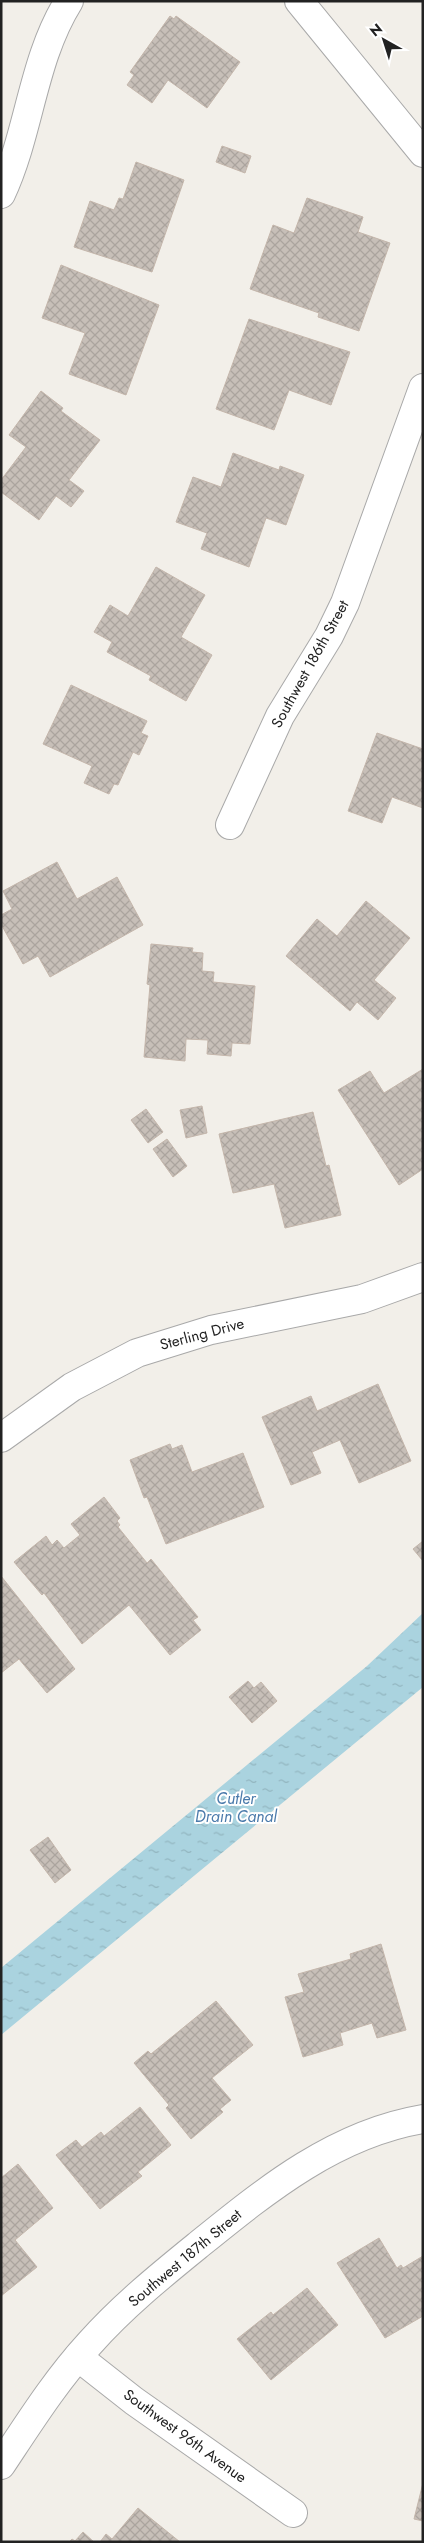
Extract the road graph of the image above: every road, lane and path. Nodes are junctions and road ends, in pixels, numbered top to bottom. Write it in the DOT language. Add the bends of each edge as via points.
graph roads {
  1 [pos="69,1"];
  2 [pos="299,1"];
  3 [pos="423,153"];
  4 [pos="1,194"];
  5 [pos="423,388"];
  6 [pos="230,825"];
  7 [pos="423,1277"];
  8 [pos="1,1438"];
  9 [pos="423,2119"];
  10 [pos="78,2357"];
  11 [pos="1,2465"];
  12 [pos="293,2513"];
  1 -- 4 [label="street" via="47,44 16,157"];
  2 -- 3 [label="street"];
  5 -- 6 [label="street, Southwest 186th Street" via="345,603 329,636 280,716"];
  7 -- 8 [label="street, Sterling Drive" via="362,1298 211,1330 137,1353 72,1387"];
  9 -- 10 [label="street, Southwest 187th Street" via="376,2132 336,2148 292,2173 136,2298"];
  10 -- 11 [label="street, Southwest 187th Street"];
  10 -- 12 [label="street, Southwest 96th Avenue" via="134,2401"];
}
